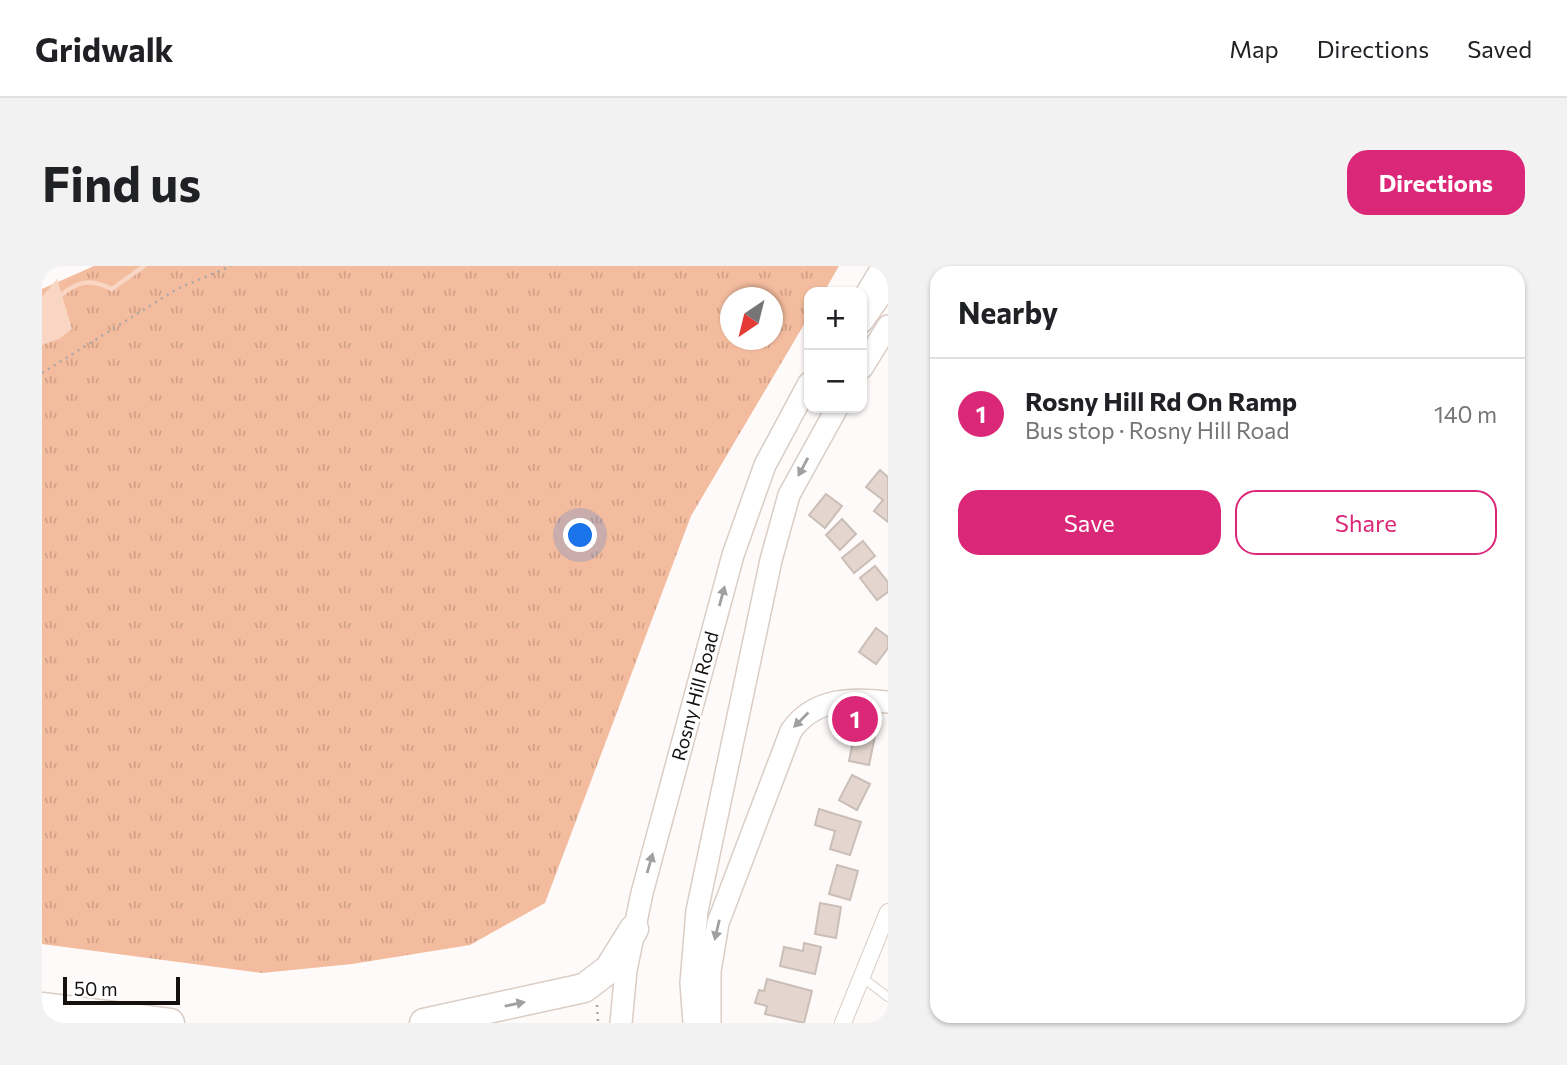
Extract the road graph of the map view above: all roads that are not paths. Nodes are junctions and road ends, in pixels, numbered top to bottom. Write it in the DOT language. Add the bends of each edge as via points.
graph roads {
  1 [pos="883,266"];
  2 [pos="888,285"];
  3 [pos="867,292"];
  4 [pos="867,315"];
  5 [pos="888,326"];
  6 [pos="867,360"];
  7 [pos="804,392"];
  8 [pos="834,413"];
  9 [pos="888,702"];
  10 [pos="888,912"];
  11 [pos="634,929"];
  12 [pos="863,978"];
  13 [pos="888,997"];
  14 [pos="42,1006"];
  15 [pos="170,1023"];
  16 [pos="424,1023"];
  17 [pos="621,1023"];
  18 [pos="694,1023"];
  19 [pos="709,1023"];
  20 [pos="844,1023"];
  1 -- 3 [label="main road"];
  2 -- 4 [label="main road"];
  5 -- 6 [label="main road"];
  11 -- 7 [label="main road, Rosny Hill Road, one-way" via="749,501"];
  8 -- 18 [label="main road, one-way" via="789,495 771,560 697,911 691,982"];
  9 -- 19 [label="main road, one-way" via="828,703 807,713 791,731 718,923 710,971"];
  10 -- 12 [label="street"];
  16 -- 11 [label="highway, one-way" via="584,988 609,969"];
  11 -- 17 [label="main road, Rosny Hill Road"];
  12 -- 13 [label="lane"];
  12 -- 20 [label="street"];
  14 -- 15 [label="highway"];
}
